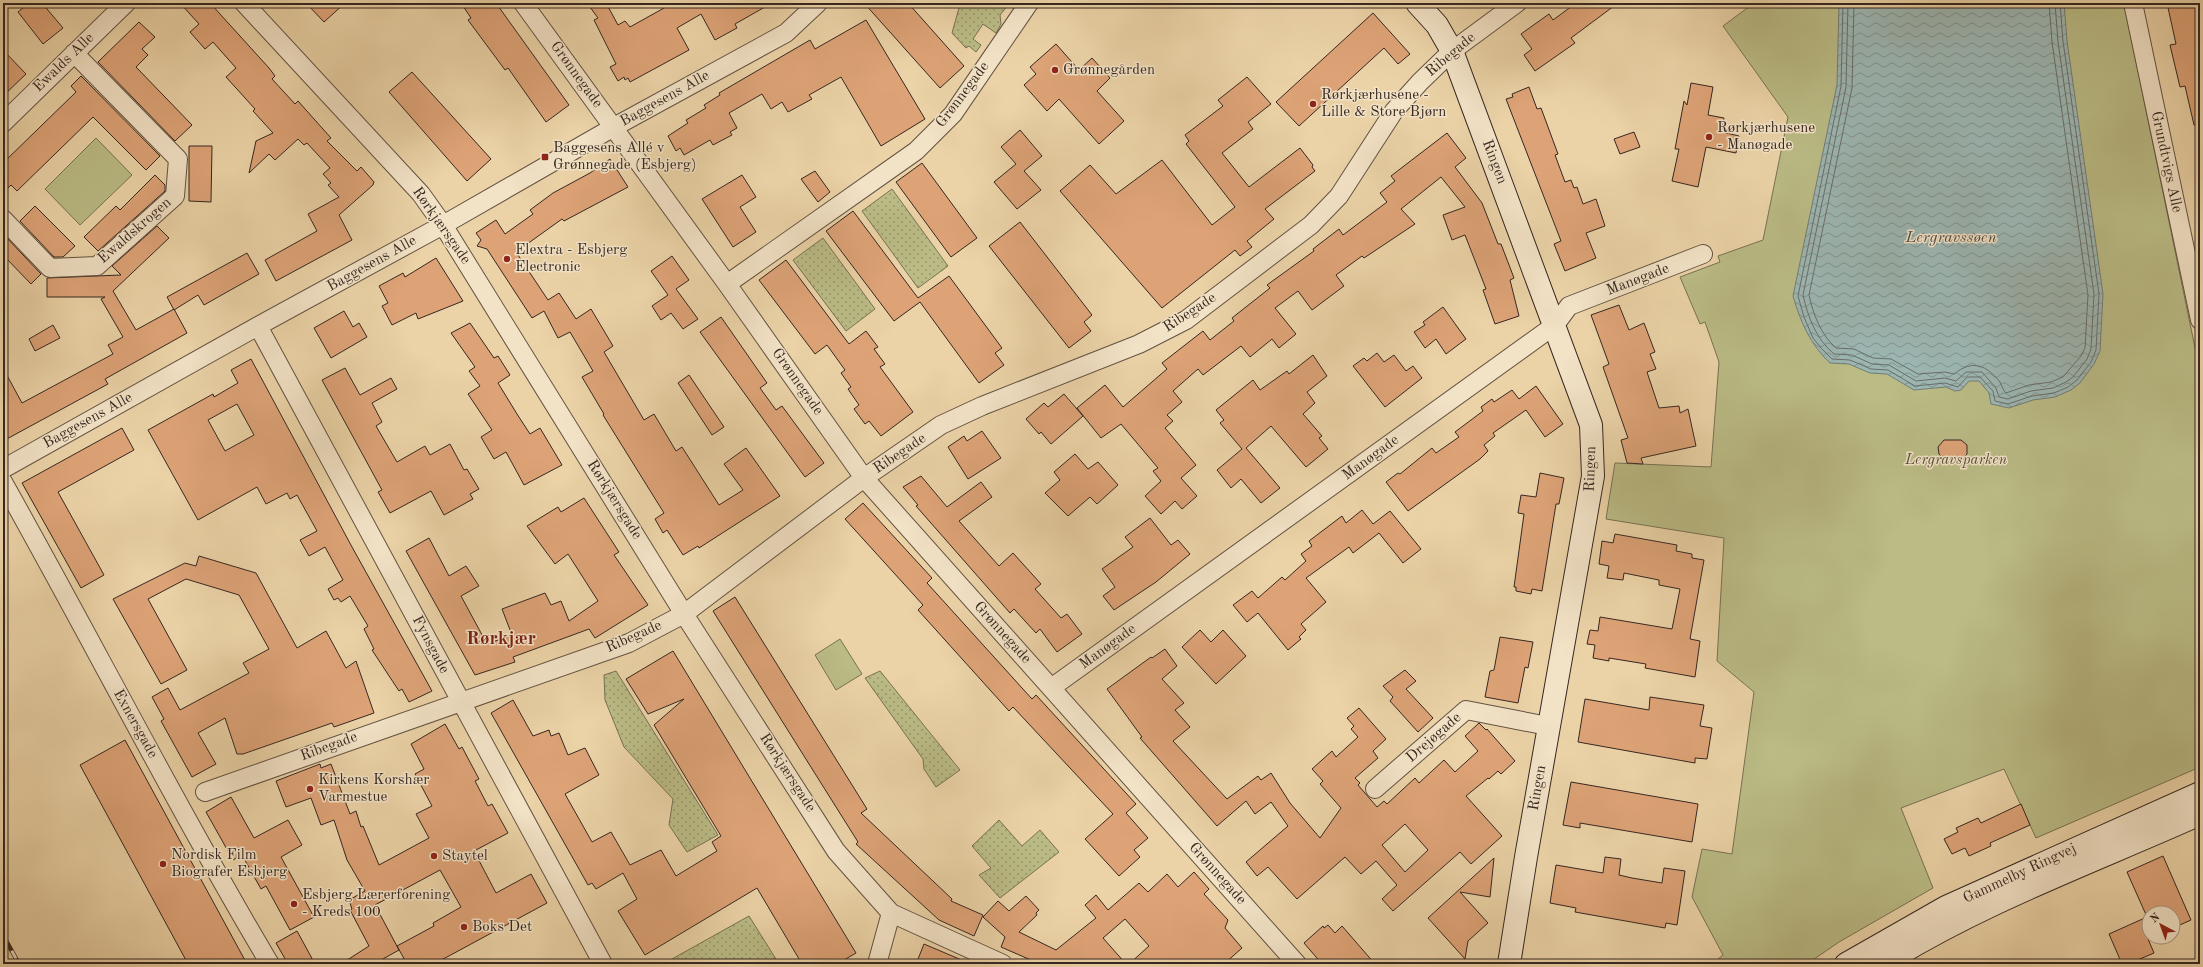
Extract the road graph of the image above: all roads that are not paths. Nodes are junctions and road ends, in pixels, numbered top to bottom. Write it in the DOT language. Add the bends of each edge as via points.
graph roads {
  1 [pos="126,3"];
  2 [pos="244,3"];
  3 [pos="523,3"];
  4 [pos="818,3"];
  5 [pos="1029,3"];
  6 [pos="1417,3"];
  7 [pos="1517,3"];
  8 [pos="2133,3"];
  9 [pos="1452,50"];
  10 [pos="74,53"];
  11 [pos="3,123"];
  12 [pos="614,127"];
  13 [pos="3,219"];
  14 [pos="443,225"];
  15 [pos="1703,254"];
  16 [pos="727,284"];
  17 [pos="2200,320"];
  18 [pos="1555,325"];
  19 [pos="258,326"];
  20 [pos="3,469"];
  21 [pos="864,478"];
  22 [pos="3,482"];
  23 [pos="684,614"];
  24 [pos="1051,688"];
  25 [pos="460,701"];
  26 [pos="1548,726"];
  27 [pos="1376,789"];
  28 [pos="205,792"];
  29 [pos="2200,793"];
  30 [pos="2200,814"];
  31 [pos="892,913"];
  32 [pos="270,964"];
  33 [pos="603,964"];
  34 [pos="877,964"];
  35 [pos="1003,964"];
  36 [pos="1297,964"];
  37 [pos="1509,964"];
  38 [pos="1846,964"];
  39 [pos="1883,964"];
  1 -- 10 [label="street, Ewalds Alle"];
  2 -- 14 [label="street, Rørkjærsgade" via="415,188"];
  3 -- 12 [label="street, Grønnegade"];
  4 -- 12 [label="street, Baggesens Alle" via="786,33"];
  5 -- 16 [label="street, Grønnegade" via="953,114 916,151"];
  6 -- 9 [label="street, Ringen" via="1437,25"];
  7 -- 9 [label="street, Ribegade"];
  8 -- 17 [label="street, Grundtvigs Alle"];
  9 -- 18 [label="street, Ringen"];
  9 -- 21 [label="street, Ribegade" via="1394,111 1339,196 1311,225 1186,320 1139,344 948,422"];
  10 -- 11 [label="street, Ewalds Alle"];
  10 -- 13 [label="street, Ewaldskrogen" via="178,159 175,196 97,266 50,268"];
  12 -- 14 [label="street, Baggesens Alle"];
  12 -- 16 [label="street, Grønnegade"];
  14 -- 19 [label="street, Baggesens Alle"];
  14 -- 23 [label="street, Rørkjærsgade"];
  15 -- 18 [label="street, Manøgade" via="1569,306"];
  16 -- 21 [label="street, Grønnegade"];
  18 -- 24 [label="street, Manøgade"];
  18 -- 26 [label="street, Ringen" via="1591,425 1593,476"];
  19 -- 20 [label="street, Baggesens Alle"];
  19 -- 25 [label="street, Fynsgade"];
  21 -- 23 [label="street, Ribegade"];
  21 -- 24 [label="street, Grønnegade"];
  22 -- 32 [label="street, Exnersgade" via="177,801"];
  23 -- 25 [label="street, Ribegade" via="629,642"];
  23 -- 31 [label="street, Rørkjærsgade" via="836,851"];
  24 -- 36 [label="street, Grønnegade"];
  25 -- 28 [label="street, Ribegade"];
  25 -- 33 [label="street, Fynsgade"];
  26 -- 27 [label="street, Drejøgade" via="1466,710"];
  26 -- 37 [label="street, Ringen"];
  29 -- 38 [label="street, Gammelby Ringvej" via="1946,907"];
  30 -- 39 [label="street, Gammelby Ringvej" via="1988,906"];
  31 -- 34 [label="street"];
  31 -- 35 [label="street, Rørkjærsgade"];
}
